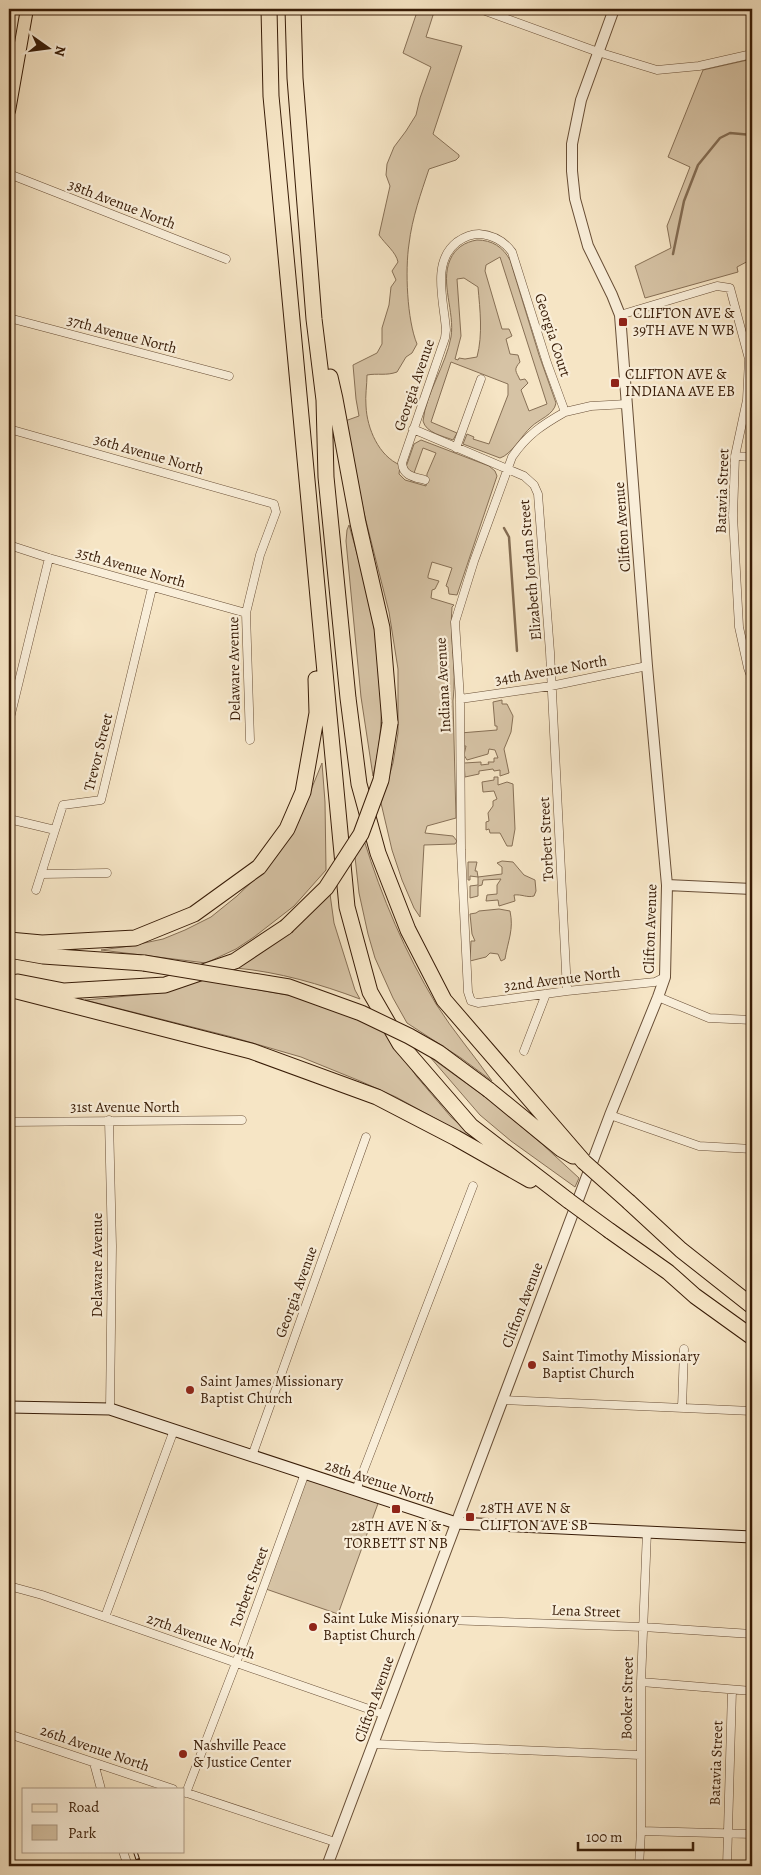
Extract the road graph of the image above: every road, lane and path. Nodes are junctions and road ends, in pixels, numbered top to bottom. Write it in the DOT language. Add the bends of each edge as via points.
graph roads {
  1 [pos="27,9"];
  2 [pos="269,9"];
  3 [pos="293,9"];
  4 [pos="480,9"];
  5 [pos="614,9"];
  6 [pos="598,52"];
  7 [pos="752,54"];
  8 [pos="10,93"];
  9 [pos="9,111"];
  10 [pos="9,174"];
  11 [pos="470,235"];
  12 [pos="226,259"];
  13 [pos="620,315"];
  14 [pos="9,318"];
  15 [pos="314,319"];
  16 [pos="751,359"];
  17 [pos="229,376"];
  18 [pos="481,379"];
  19 [pos="628,404"];
  20 [pos="565,412"];
  21 [pos="9,429"];
  22 [pos="413,429"];
  23 [pos="456,448"];
  24 [pos="735,456"];
  25 [pos="752,457"];
  26 [pos="507,469"];
  27 [pos="425,480"];
  28 [pos="276,512"];
  29 [pos="9,545"];
  30 [pos="49,558"];
  31 [pos="314,558"];
  32 [pos="152,588"];
  33 [pos="246,612"];
  34 [pos="647,666"];
  35 [pos="752,679"];
  36 [pos="551,686"];
  37 [pos="460,699"];
  38 [pos="9,722"];
  39 [pos="250,740"];
  40 [pos="9,819"];
  41 [pos="54,830"];
  42 [pos="107,873"];
  43 [pos="42,874"];
  44 [pos="667,885"];
  45 [pos="36,890"];
  46 [pos="752,890"];
  47 [pos="9,940"];
  48 [pos="9,950"];
  49 [pos="665,977"];
  50 [pos="9,980"];
  51 [pos="9,989"];
  52 [pos="567,991"];
  53 [pos="468,992"];
  54 [pos="546,994"];
  55 [pos="658,998"];
  56 [pos="752,1020"];
  57 [pos="524,1051"];
  58 [pos="610,1115"];
  59 [pos="109,1120"];
  60 [pos="242,1120"];
  61 [pos="9,1122"];
  62 [pos="366,1137"];
  63 [pos="752,1149"];
  64 [pos="584,1162"];
  65 [pos="473,1186"];
  66 [pos="569,1201"];
  67 [pos="752,1306"];
  68 [pos="752,1337"];
  69 [pos="684,1349"];
  70 [pos="502,1400"];
  71 [pos="9,1407"];
  72 [pos="682,1408"];
  73 [pos="110,1409"];
  74 [pos="752,1411"];
  75 [pos="174,1430"];
  76 [pos="252,1456"];
  77 [pos="305,1473"];
  78 [pos="356,1490"];
  79 [pos="456,1523"];
  80 [pos="647,1531"];
  81 [pos="752,1537"];
  82 [pos="9,1586"];
  83 [pos="105,1618"];
  84 [pos="419,1619"];
  85 [pos="643,1627"];
  86 [pos="752,1634"];
  87 [pos="236,1663"];
  88 [pos="640,1682"];
  89 [pos="732,1690"];
  90 [pos="752,1691"];
  91 [pos="383,1714"];
  92 [pos="9,1734"];
  93 [pos="374,1744"];
  94 [pos="640,1755"];
  95 [pos="94,1763"];
  96 [pos="101,1788"];
  97 [pos="170,1788"];
  98 [pos="185,1792"];
  99 [pos="641,1831"];
  100 [pos="728,1834"];
  101 [pos="752,1834"];
  102 [pos="335,1842"];
  103 [pos="123,1852"];
  104 [pos="128,1866"];
  105 [pos="327,1866"];
  106 [pos="639,1866"];
  107 [pos="727,1866"];
  1 -- 8 [label="main road"];
  2 -- 31 [label="highway" via="271,96"];
  3 -- 15 [label="highway" via="295,78"];
  4 -- 6 [label="street"];
  5 -- 6 [label="street, Clifton Avenue"];
  6 -- 7 [label="street" via="657,70 699,66"];
  6 -- 13 [label="street, Clifton Avenue" via="581,100 572,144 572,171 575,199 588,246"];
  8 -- 9 [label="main road"];
  10 -- 12 [label="street, 38th Avenue North"];
  11 -- 20 [label="street, Georgia Court" via="495,238 512,252"];
  11 -- 22 [label="street, Georgia Avenue" via="452,246 442,262 445,334"];
  13 -- 16 [label="street, Batavia Street" via="717,286 730,288"];
  13 -- 19 [label="street, Clifton Avenue"];
  14 -- 17 [label="street, 37th Avenue North"];
  15 -- 50 [label="highway, bridge" via="335,399 382,628 390,722 381,780 361,834 326,888 286,927 235,961 166,985 64,991"];
  15 -- 64 [label="highway" via="324,400 326,477 348,698 359,784 378,853 408,930 444,1000"];
  16 -- 24 [label="street, Batavia Street" via="747,400"];
  18 -- 23 [label="street"];
  19 -- 20 [label="street" via="591,406"];
  19 -- 34 [label="street, Clifton Avenue"];
  20 -- 26 [label="street, Indiana Avenue" via="529,435"];
  21 -- 28 [label="street, 36th Avenue North" via="274,504"];
  22 -- 23 [label="street"];
  22 -- 27 [label="street, Georgia Avenue" via="402,467 409,475"];
  23 -- 26 [label="street"];
  24 -- 25 [label="street"];
  24 -- 35 [label="street, Batavia Street" via="733,516 739,627"];
  26 -- 36 [label="street, Elizabeth Jordan Street" via="529,480 539,497"];
  26 -- 37 [label="street, Indiana Avenue" via="456,617"];
  28 -- 33 [label="street, Delaware Avenue" via="260,555"];
  29 -- 30 [label="street, 35th Avenue North"];
  30 -- 32 [label="street, 35th Avenue North"];
  30 -- 38 [label="street"];
  31 -- 47 [label="highway" via="317,714 303,792 287,829 259,867 194,914 135,938 42,943"];
  31 -- 66 [label="highway" via="347,907 370,992 400,1044 471,1126"];
  32 -- 33 [label="street, 35th Avenue North"];
  32 -- 41 [label="street, Trevor Street" via="101,800 63,805"];
  33 -- 39 [label="street, Delaware Avenue"];
  34 -- 36 [label="street, 34th Avenue North"];
  34 -- 44 [label="street, Clifton Avenue"];
  36 -- 37 [label="street, 34th Avenue North"];
  36 -- 52 [label="street, Torbett Street"];
  37 -- 53 [label="street, Indiana Avenue"];
  40 -- 41 [label="street"];
  41 -- 43 [label="street, Trevor Street"];
  42 -- 43 [label="street"];
  43 -- 45 [label="street, Trevor Street"];
  44 -- 46 [label="street"];
  44 -- 49 [label="street, Clifton Avenue"];
  48 -- 64 [label="highway, bridge" via="42,956 144,963 289,987 361,1013 439,1053 561,1149"];
  49 -- 52 [label="street, 32nd Avenue North" via="655,982"];
  49 -- 55 [label="street, Clifton Avenue"];
  51 -- 66 [label="highway" via="251,1051 376,1097"];
  52 -- 54 [label="street, 32nd Avenue North"];
  53 -- 54 [label="street, 32nd Avenue North" via="471,1001 478,1003"];
  54 -- 57 [label="street"];
  55 -- 56 [label="street" via="710,1018"];
  55 -- 58 [label="street, Clifton Avenue"];
  58 -- 63 [label="street" via="699,1146"];
  58 -- 70 [label="street, Clifton Avenue"];
  59 -- 60 [label="street, 31st Avenue North"];
  59 -- 61 [label="street, 31st Avenue North"];
  59 -- 73 [label="street, Delaware Avenue" via="112,1246"];
  62 -- 76 [label="street, Georgia Avenue"];
  64 -- 67 [label="highway, bridge" via="681,1250"];
  65 -- 78 [label="street"];
  66 -- 68 [label="highway, bridge"];
  69 -- 72 [label="street"];
  70 -- 72 [label="street"];
  70 -- 79 [label="street, Clifton Avenue"];
  71 -- 73 [label="main road, 28th Avenue North"];
  72 -- 74 [label="street"];
  73 -- 75 [label="main road, 28th Avenue North"];
  75 -- 76 [label="main road, 28th Avenue North"];
  75 -- 83 [label="street"];
  76 -- 77 [label="main road, 28th Avenue North"];
  77 -- 78 [label="main road, 28th Avenue North"];
  77 -- 87 [label="street, Torbett Street"];
  78 -- 79 [label="main road, 28th Avenue North"];
  79 -- 80 [label="main road, 28th Avenue North"];
  79 -- 84 [label="street, Clifton Avenue"];
  80 -- 81 [label="main road, 28th Avenue North"];
  80 -- 85 [label="street, Booker Street"];
  82 -- 83 [label="street, 27th Avenue North"];
  83 -- 87 [label="street, 27th Avenue North"];
  84 -- 85 [label="street, Lena Street"];
  84 -- 91 [label="street, Clifton Avenue"];
  85 -- 86 [label="street, Lena Street"];
  85 -- 88 [label="street, Booker Street"];
  87 -- 91 [label="street, 27th Avenue North"];
  87 -- 98 [label="street, Torbett Street"];
  88 -- 89 [label="street"];
  88 -- 94 [label="street, Booker Street"];
  89 -- 90 [label="street"];
  89 -- 100 [label="street, Batavia Street"];
  91 -- 93 [label="street, Clifton Avenue"];
  92 -- 95 [label="street, 26th Avenue North"];
  93 -- 94 [label="street"];
  93 -- 102 [label="street, Clifton Avenue"];
  94 -- 99 [label="street, Booker Street"];
  95 -- 96 [label="street"];
  95 -- 97 [label="street, 26th Avenue North"];
  98 -- 102 [label="street"];
  99 -- 100 [label="street"];
  99 -- 106 [label="street, Booker Street"];
  100 -- 101 [label="street"];
  100 -- 107 [label="street, Batavia Street"];
  102 -- 105 [label="street, Clifton Avenue"];
  103 -- 104 [label="street"];
}
